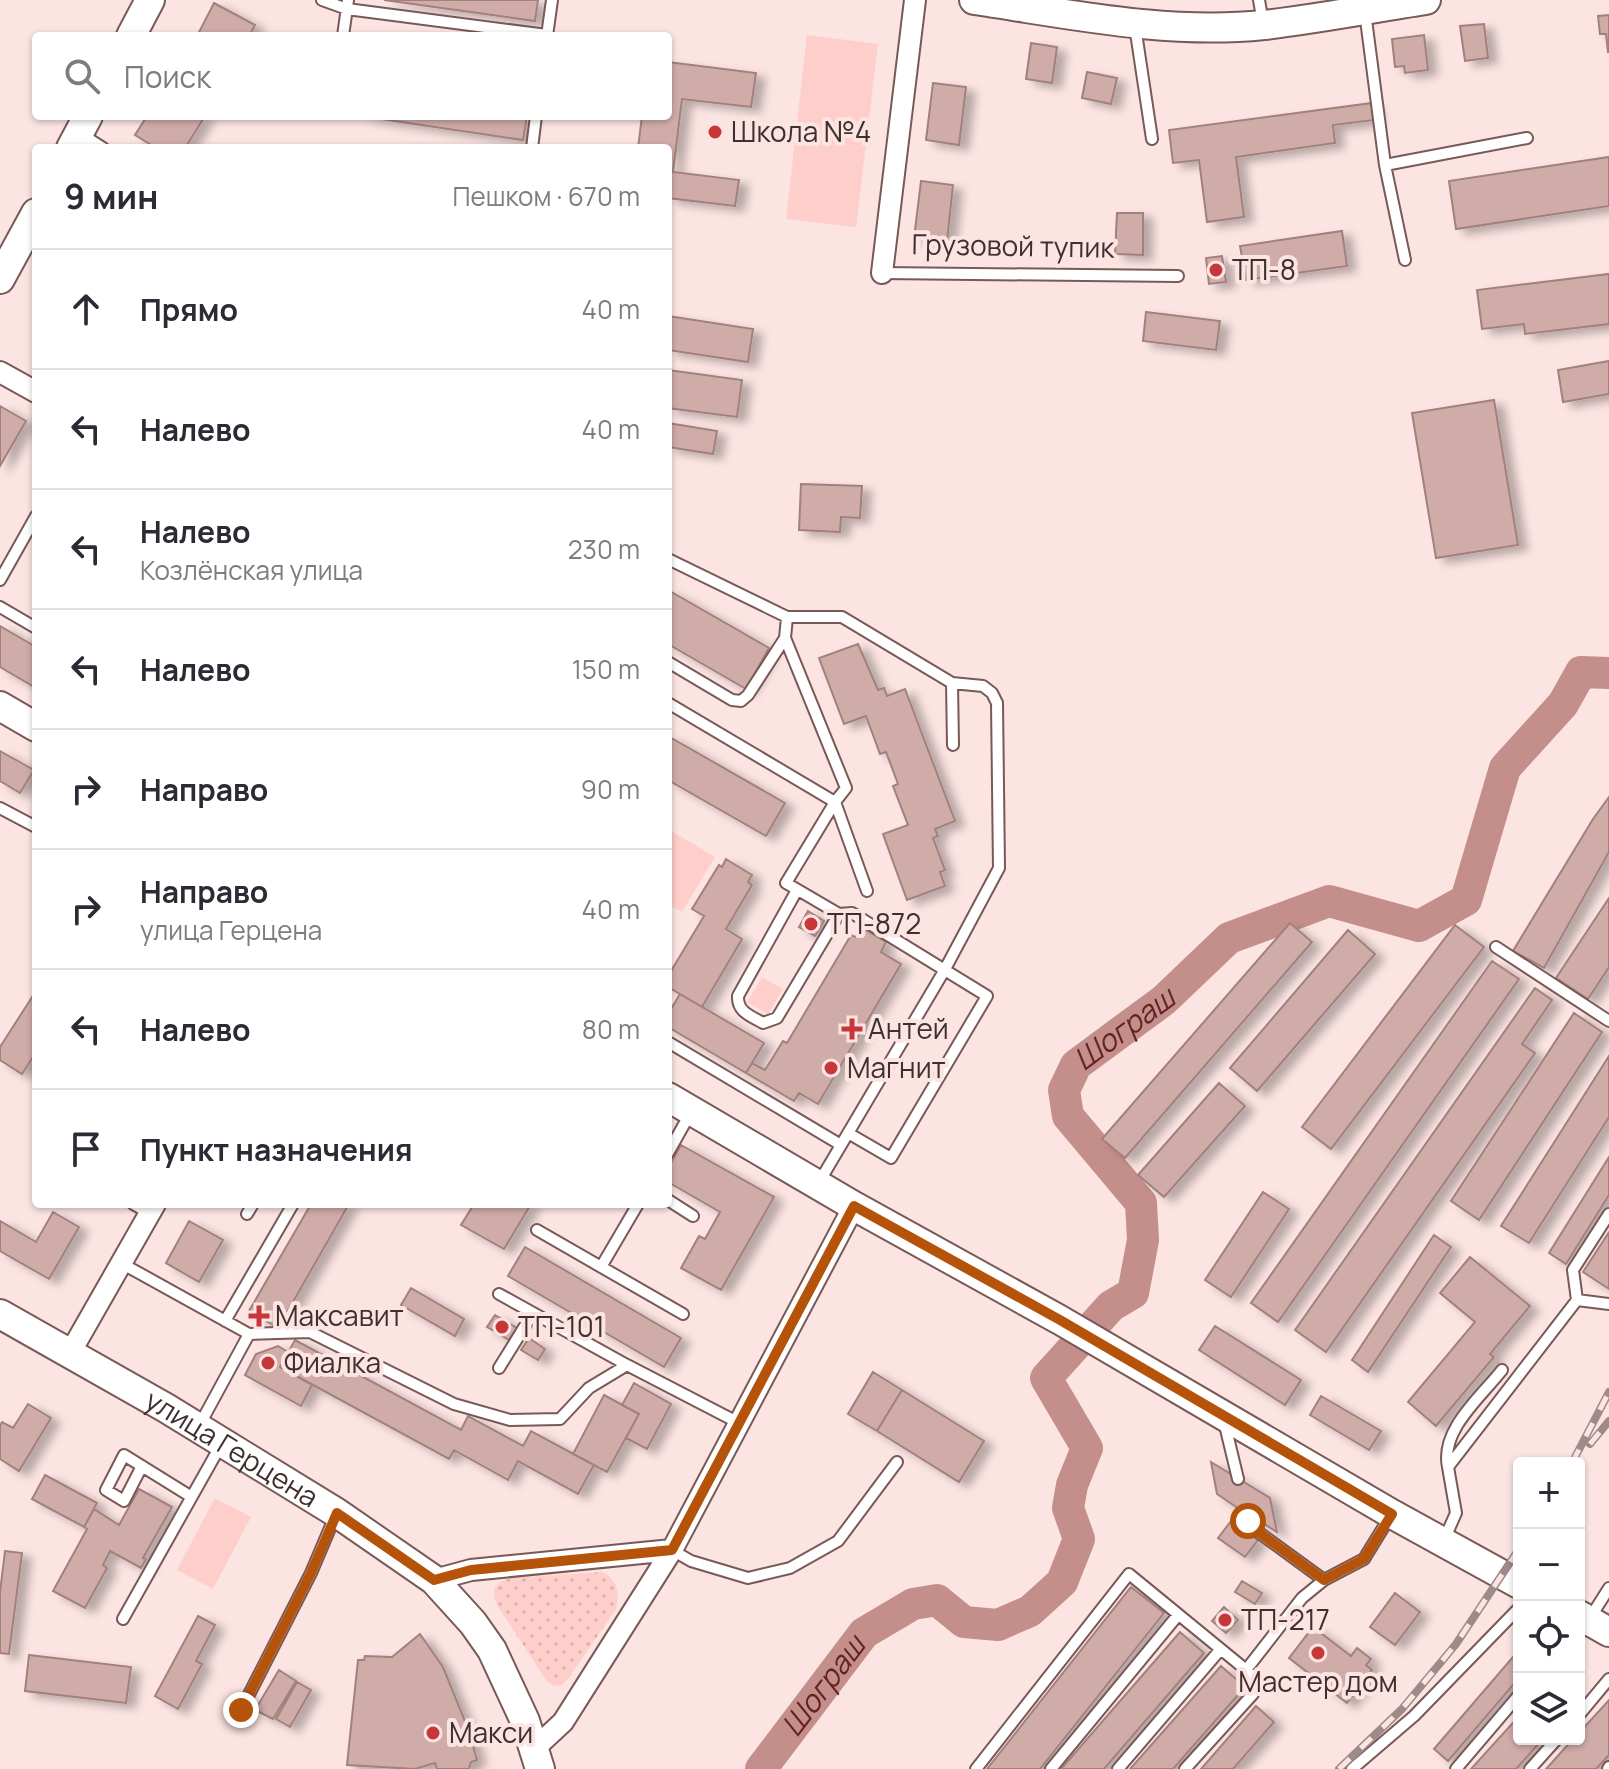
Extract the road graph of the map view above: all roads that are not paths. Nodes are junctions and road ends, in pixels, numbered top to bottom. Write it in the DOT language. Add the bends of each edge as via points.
graph roads {
  1 [pos="150,0"];
  2 [pos="322,0"];
  3 [pos="552,0"];
  4 [pos="915,0"];
  5 [pos="974,0"];
  6 [pos="1426,0"];
  7 [pos="347,4"];
  8 [pos="1364,10"];
  9 [pos="1261,12"];
  10 [pos="1134,24"];
  11 [pos="133,32"];
  12 [pos="344,32"];
  13 [pos="522,32"];
  14 [pos="548,32"];
  15 [pos="536,120"];
  16 [pos="80,132"];
  17 [pos="1527,138"];
  18 [pos="1152,139"];
  19 [pos="97,144"];
  20 [pos="532,144"];
  21 [pos="1385,165"];
  22 [pos="32,220"];
  23 [pos="1405,260"];
  24 [pos="882,273"];
  25 [pos="1178,276"];
  26 [pos="0,279"];
  27 [pos="0,372"];
  28 [pos="32,390"];
  29 [pos="32,523"];
  30 [pos="672,561"];
  31 [pos="0,580"];
  32 [pos="0,607"];
  33 [pos="787,617"];
  34 [pos="32,626"];
  35 [pos="785,638"];
  36 [pos="672,664"];
  37 [pos="952,683"];
  38 [pos="672,705"];
  39 [pos="0,706"];
  40 [pos="32,725"];
  41 [pos="953,745"];
  42 [pos="835,802"];
  43 [pos="0,808"];
  44 [pos="32,825"];
  45 [pos="797,890"];
  46 [pos="867,891"];
  47 [pos="839,914"];
  48 [pos="1496,947"];
  49 [pos="944,971"];
  50 [pos="1609,1021"];
  51 [pos="672,1044"];
  52 [pos="680,1104"];
  53 [pos="848,1133"];
  54 [pos="672,1137"];
  55 [pos="841,1145"];
  56 [pos="817,1185"];
  57 [pos="672,1203"];
  58 [pos="854,1206"];
  59 [pos="146,1208"];
  60 [pos="251,1208"];
  61 [pos="291,1208"];
  62 [pos="636,1208"];
  63 [pos="247,1214"];
  64 [pos="1609,1214"];
  65 [pos="693,1216"];
  66 [pos="537,1230"];
  67 [pos="121,1263"];
  68 [pos="601,1267"];
  69 [pos="499,1294"];
  70 [pos="1577,1300"];
  71 [pos="1609,1304"];
  72 [pos="533,1313"];
  73 [pos="0,1314"];
  74 [pos="683,1314"];
  75 [pos="225,1321"];
  76 [pos="249,1334"];
  77 [pos="70,1353"];
  78 [pos="627,1365"];
  79 [pos="499,1368"];
  80 [pos="1502,1370"];
  81 [pos="1223,1416"];
  82 [pos="739,1423"];
  83 [pos="198,1427"];
  84 [pos="222,1442"];
  85 [pos="897,1462"];
  86 [pos="142,1466"];
  87 [pos="1448,1467"];
  88 [pos="1238,1479"];
  89 [pos="190,1496"];
  90 [pos="337,1513"];
  91 [pos="1392,1514"];
  92 [pos="1248,1521"];
  93 [pos="1443,1542"];
  94 [pos="672,1550"];
  95 [pos="434,1580"];
  96 [pos="1324,1580"];
  97 [pos="1513,1581"];
  98 [pos="1609,1588"];
  99 [pos="1513,1614"];
  100 [pos="1178,1615"];
  101 [pos="123,1619"];
  102 [pos="1592,1622"];
  103 [pos="1220,1650"];
  104 [pos="1246,1670"];
  105 [pos="1609,1679"];
  106 [pos="1513,1702"];
  107 [pos="1585,1708"];
  108 [pos="241,1710"];
  109 [pos="1552,1745"];
  110 [pos="538,1758"];
  111 [pos="976,1769"];
  112 [pos="1051,1769"];
  113 [pos="1118,1769"];
  114 [pos="1185,1769"];
  115 [pos="1352,1769"];
  116 [pos="1456,1769"];
  117 [pos="1530,1769"];
  1 -- 11 [label="street"];
  2 -- 7 [label="lane"];
  3 -- 14 [label="lane"];
  4 -- 24 [label="street, Грузовой тупик"];
  5 -- 10 [label="street"];
  6 -- 8 [label="street"];
  7 -- 12 [label="lane"];
  7 -- 13 [label="lane"];
  8 -- 9 [label="street"];
  8 -- 21 [label="lane"];
  9 -- 10 [label="street" via="1221,27"];
  10 -- 18 [label="lane"];
  15 -- 20 [label="lane"];
  16 -- 19 [label="lane"];
  17 -- 21 [label="lane"];
  21 -- 23 [label="lane"];
  22 -- 26 [label="street"];
  24 -- 25 [label="lane, Грузовой тупик"];
  27 -- 28 [label="street"];
  29 -- 31 [label="lane"];
  30 -- 33 [label="lane"];
  32 -- 34 [label="lane"];
  33 -- 35 [label="lane"];
  33 -- 37 [label="lane" via="842,617"];
  35 -- 36 [label="lane" via="741,701"];
  35 -- 42 [label="lane" via="846,788"];
  37 -- 41 [label="lane"];
  37 -- 49 [label="lane" via="983,686 997,703 999,868"];
  38 -- 42 [label="lane"];
  39 -- 40 [label="street"];
  42 -- 45 [label="lane" via="786,883"];
  42 -- 46 [label="lane"];
  43 -- 44 [label="lane"];
  45 -- 47 [label="lane"];
  45 -- 47 [label="lane" via="738,996 742,1010 763,1023 777,1018"];
  47 -- 49 [label="lane" via="852,913"];
  48 -- 50 [label="lane"];
  49 -- 53 [label="lane"];
  49 -- 53 [label="lane" via="987,996 891,1158"];
  51 -- 55 [label="lane"];
  52 -- 54 [label="lane"];
  52 -- 56 [label="street"];
  53 -- 55 [label="lane"];
  55 -- 56 [label="lane"];
  56 -- 58 [label="street"];
  57 -- 65 [label="lane"];
  58 -- 81 [label="street"];
  58 -- 82 [label="street"];
  59 -- 67 [label="street"];
  60 -- 63 [label="lane"];
  61 -- 75 [label="lane"];
  62 -- 68 [label="lane"];
  64 -- 70 [label="lane" via="1573,1270"];
  66 -- 68 [label="lane"];
  67 -- 75 [label="lane"];
  67 -- 77 [label="street"];
  68 -- 74 [label="lane"];
  69 -- 72 [label="lane"];
  70 -- 71 [label="lane"];
  70 -- 87 [label="lane"];
  72 -- 78 [label="lane"];
  72 -- 79 [label="lane"];
  73 -- 77 [label="street, улица Герцена"];
  75 -- 76 [label="lane"];
  76 -- 78 [label="lane" via="310,1332 454,1404 510,1420 560,1419 589,1388"];
  76 -- 83 [label="lane"];
  77 -- 83 [label="street, улица Герцена"];
  78 -- 82 [label="lane"];
  80 -- 87 [label="lane" via="1452,1432"];
  81 -- 88 [label="lane"];
  81 -- 91 [label="street"];
  82 -- 94 [label="street"];
  83 -- 84 [label="street, улица Герцена"];
  84 -- 89 [label="lane"];
  84 -- 90 [label="street, улица Герцена"];
  85 -- 94 [label="lane" via="838,1541 790,1568 748,1578"];
  86 -- 89 [label="lane"];
  87 -- 93 [label="lane" via="1456,1513"];
  89 -- 101 [label="lane"];
  90 -- 95 [label="street, улица Герцена"];
  90 -- 108 [label="lane"];
  91 -- 93 [label="street"];
  91 -- 96 [label="lane" via="1364,1559"];
  92 -- 96 [label="lane"];
  93 -- 97 [label="street"];
  94 -- 95 [label="street" via="471,1570"];
  94 -- 110 [label="street"];
  95 -- 110 [label="street, улица Герцена" via="492,1650"];
  96 -- 104 [label="lane" via="1302,1598"];
  98 -- 102 [label="lane"];
  99 -- 115 [label="lane" via="1414,1716"];
  100 -- 103 [label="lane"];
  100 -- 111 [label="lane" via="1129,1574"];
  100 -- 112 [label="lane"];
  103 -- 104 [label="lane"];
  103 -- 113 [label="lane"];
  104 -- 114 [label="lane" via="1256,1678 1253,1694"];
  105 -- 107 [label="lane"];
  106 -- 116 [label="lane"];
  109 -- 117 [label="lane"];
}
